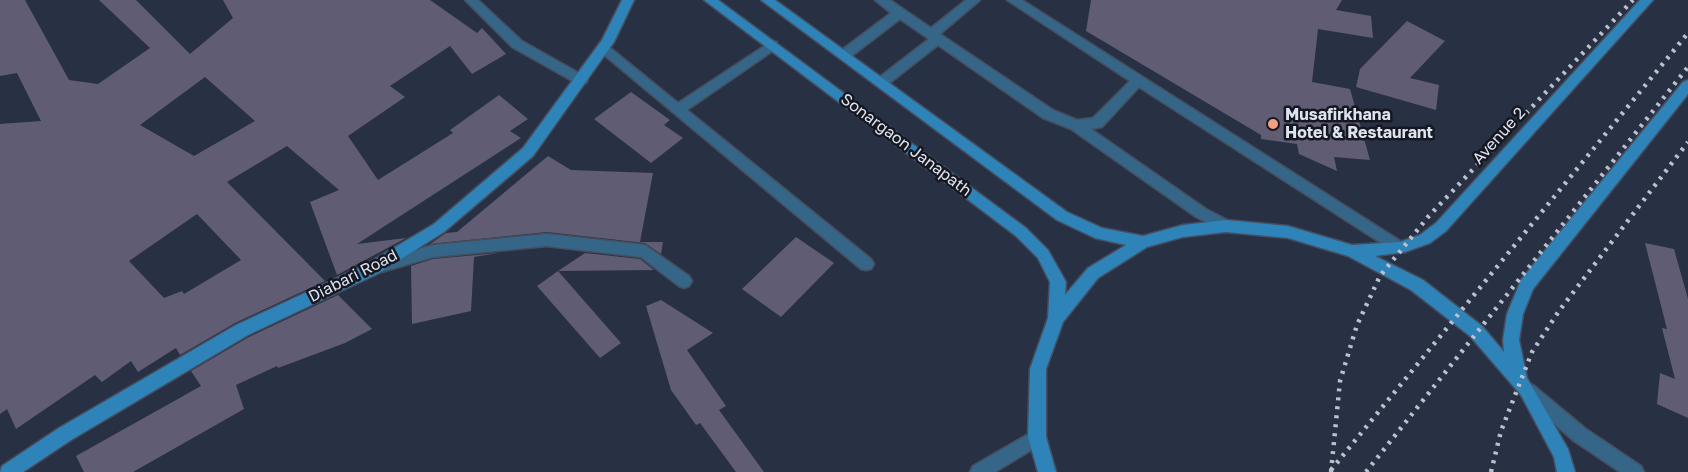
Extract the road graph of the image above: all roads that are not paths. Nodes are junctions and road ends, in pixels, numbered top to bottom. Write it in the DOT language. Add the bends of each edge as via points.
graph roads {
  1 [pos="471,0"];
  2 [pos="628,0"];
  3 [pos="710,0"];
  4 [pos="767,0"];
  5 [pos="974,0"];
  6 [pos="1013,0"];
  7 [pos="1647,0"];
  8 [pos="893,5"];
  9 [pos="934,36"];
  10 [pos="772,45"];
  11 [pos="603,49"];
  12 [pos="844,55"];
  13 [pos="1139,79"];
  14 [pos="581,80"];
  15 [pos="882,82"];
  16 [pos="1688,86"];
  17 [pos="677,110"];
  18 [pos="1076,125"];
  19 [pos="1226,226"];
  20 [pos="1143,242"];
  21 [pos="1400,248"];
  22 [pos="1352,251"];
  23 [pos="866,264"];
  24 [pos="372,269"];
  25 [pos="684,281"];
  26 [pos="1056,318"];
  27 [pos="1527,390"];
  28 [pos="1037,437"];
  29 [pos="8,472"];
  30 [pos="979,472"];
  31 [pos="1047,472"];
  32 [pos="1566,472"];
  33 [pos="1635,472"];
  1 -- 14 [label="street" via="517,44"];
  2 -- 11 [label="main road, Diabari Road"];
  3 -- 10 [label="main road, Sonargaon Janapath"];
  4 -- 12 [label="main road, Sonargaon Janapath"];
  5 -- 9 [label="street"];
  6 -- 13 [label="street"];
  7 -- 21 [label="main road, Avenue 2" via="1441,226 1425,239"];
  8 -- 9 [label="street"];
  8 -- 12 [label="street"];
  9 -- 15 [label="street"];
  9 -- 18 [label="street" via="1048,114"];
  10 -- 17 [label="street"];
  10 -- 26 [label="main road, Sonargaon Janapath" via="1022,232 1043,254 1058,282"];
  11 -- 14 [label="main road, Diabari Road"];
  11 -- 17 [label="street"];
  12 -- 15 [label="main road, Sonargaon Janapath"];
  13 -- 18 [label="street" via="1097,123"];
  13 -- 21 [label="street"];
  14 -- 24 [label="main road, Diabari Road" via="528,152 439,228"];
  15 -- 20 [label="main road, Sonargaon Janapath" via="1062,216 1100,234"];
  16 -- 27 [label="main road" via="1527,285 1515,314 1511,340 1514,363"];
  17 -- 23 [label="street"];
  18 -- 19 [label="street" via="1201,213"];
  19 -- 20 [label="main road, Sonargaon Janapath" via="1183,231"];
  19 -- 22 [label="main road, Sonargaon Janapath" via="1288,232"];
  20 -- 26 [label="main road, Sonargaon Janapath" via="1093,273"];
  21 -- 22 [label="main road, Avenue 2"];
  22 -- 27 [label="main road, Sonargaon Janapath" via="1417,285 1468,325"];
  24 -- 25 [label="street" via="433,251 547,240 645,250"];
  24 -- 29 [label="main road, Diabari Road" via="242,330"];
  26 -- 28 [label="main road, Sonargaon Janapath" via="1038,369"];
  27 -- 32 [label="main road, Sonargaon Janapath" via="1562,455"];
  27 -- 33 [label="street" via="1580,435"];
  28 -- 30 [label="street"];
  28 -- 31 [label="main road, Sonargaon Janapath"];
}
